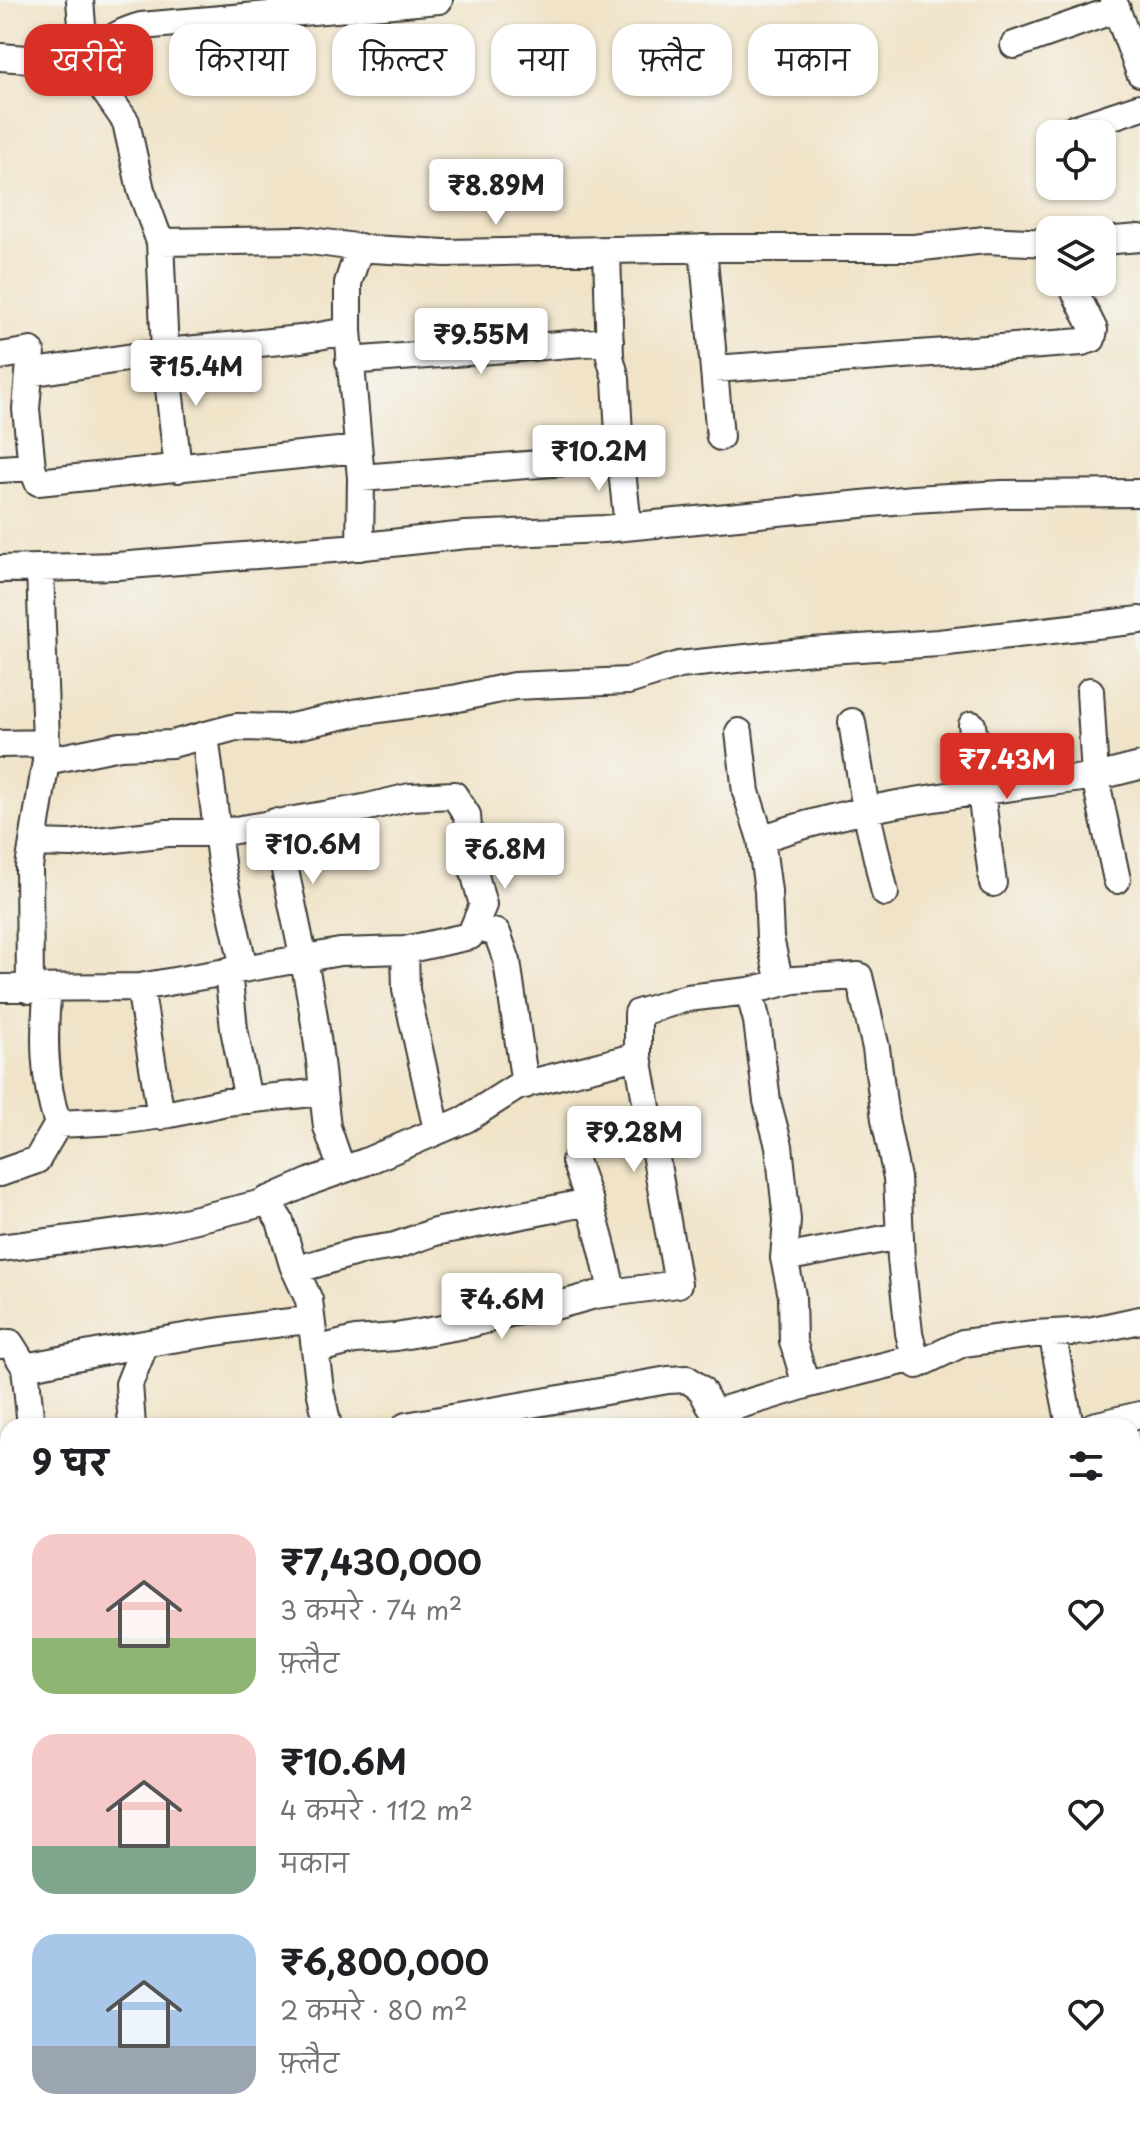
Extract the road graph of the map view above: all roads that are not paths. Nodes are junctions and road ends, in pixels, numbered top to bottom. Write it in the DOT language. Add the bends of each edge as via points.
graph roads {
  1 [pos="80,0"];
  2 [pos="439,0"];
  3 [pos="1115,5"];
  4 [pos="83,24"];
  5 [pos="153,25"];
  6 [pos="1014,45"];
  7 [pos="0,57"];
  8 [pos="24,60"];
  9 [pos="1140,73"];
  10 [pos="108,96"];
  11 [pos="1140,107"];
  12 [pos="1100,120"];
  13 [pos="1140,238"];
  14 [pos="1116,240"];
  15 [pos="160,242"];
  16 [pos="1036,242"];
  17 [pos="360,247"];
  18 [pos="703,248"];
  19 [pos="607,251"];
  20 [pos="1077,296"];
  21 [pos="348,331"];
  22 [pos="610,341"];
  23 [pos="165,352"];
  24 [pos="0,356"];
  25 [pos="349,361"];
  26 [pos="714,369"];
  27 [pos="29,373"];
  28 [pos="720,437"];
  29 [pos="358,449"];
  30 [pos="620,453"];
  31 [pos="32,467"];
  32 [pos="0,469"];
  33 [pos="178,469"];
  34 [pos="361,478"];
  35 [pos="1140,493"];
  36 [pos="628,526"];
  37 [pos="360,547"];
  38 [pos="40,568"];
  39 [pos="0,569"];
  40 [pos="1140,620"];
  41 [pos="1090,691"];
  42 [pos="852,722"];
  43 [pos="972,725"];
  44 [pos="739,732"];
  45 [pos="205,735"];
  46 [pos="0,744"];
  47 [pos="46,752"];
  48 [pos="1140,766"];
  49 [pos="1095,777"];
  50 [pos="980,791"];
  51 [pos="866,810"];
  52 [pos="275,822"];
  53 [pos="218,833"];
  54 [pos="761,839"];
  55 [pos="34,843"];
  56 [pos="1117,880"];
  57 [pos="993,883"];
  58 [pos="885,893"];
  59 [pos="474,927"];
  60 [pos="405,950"];
  61 [pos="302,959"];
  62 [pos="236,969"];
  63 [pos="780,983"];
  64 [pos="140,987"];
  65 [pos="0,988"];
  66 [pos="39,989"];
  67 [pos="749,991"];
  68 [pos="638,1056"];
  69 [pos="525,1085"];
  70 [pos="323,1092"];
  71 [pos="248,1100"];
  72 [pos="161,1116"];
  73 [pos="58,1124"];
  74 [pos="437,1130"];
  75 [pos="575,1161"];
  76 [pos="342,1170"];
  77 [pos="0,1173"];
  78 [pos="267,1200"];
  79 [pos="590,1202"];
  80 [pos="900,1236"];
  81 [pos="0,1248"];
  82 [pos="784,1258"];
  83 [pos="295,1270"];
  84 [pos="612,1293"];
  85 [pos="311,1320"];
  86 [pos="1140,1320"];
  87 [pos="1052,1333"];
  88 [pos="145,1344"];
  89 [pos="0,1345"];
  90 [pos="315,1350"];
  91 [pos="915,1358"];
  92 [pos="25,1367"];
  93 [pos="806,1385"];
  94 [pos="30,1418"];
  95 [pos="131,1418"];
  96 [pos="327,1418"];
  97 [pos="451,1418"];
  98 [pos="723,1418"];
  99 [pos="726,1418"];
  100 [pos="1068,1418"];
  1 -- 4 [label="street"];
  2 -- 5 [label="street"];
  3 -- 6 [label="street"];
  3 -- 9 [label="street"];
  7 -- 8 [label="street"];
  10 -- 15 [label="street" via="126,122 141,190"];
  11 -- 12 [label="street"];
  13 -- 14 [label="street"];
  15 -- 17 [label="street" via="303,240"];
  15 -- 23 [label="street"];
  16 -- 18 [label="street"];
  17 -- 19 [label="street" via="445,253"];
  17 -- 21 [label="street" via="348,283"];
  18 -- 19 [label="street"];
  18 -- 26 [label="street"];
  19 -- 22 [label="street"];
  20 -- 26 [label="street" via="1094,330 1092,339 1082,342"];
  21 -- 23 [label="street"];
  21 -- 25 [label="street"];
  22 -- 25 [label="street"];
  22 -- 30 [label="street"];
  23 -- 27 [label="street"];
  23 -- 33 [label="street"];
  24 -- 27 [label="street" via="31,351"];
  25 -- 29 [label="street"];
  26 -- 28 [label="street"];
  27 -- 31 [label="street" via="26,409"];
  29 -- 33 [label="street"];
  29 -- 34 [label="street"];
  30 -- 34 [label="street" via="603,459"];
  30 -- 36 [label="street"];
  31 -- 32 [label="street"];
  31 -- 33 [label="street" via="38,482"];
  34 -- 37 [label="street"];
  35 -- 36 [label="street" via="913,499"];
  36 -- 37 [label="street"];
  37 -- 38 [label="street"];
  38 -- 39 [label="street"];
  38 -- 47 [label="street"];
  40 -- 45 [label="street" via="679,665 628,681 514,686 287,728 236,727"];
  41 -- 49 [label="street"];
  42 -- 51 [label="street"];
  43 -- 50 [label="street"];
  44 -- 54 [label="street" via="746,792"];
  45 -- 47 [label="street" via="172,744"];
  45 -- 53 [label="street"];
  46 -- 47 [label="street"];
  47 -- 55 [label="street"];
  48 -- 49 [label="street"];
  49 -- 50 [label="street"];
  49 -- 56 [label="street"];
  50 -- 51 [label="street"];
  50 -- 57 [label="street"];
  51 -- 54 [label="street"];
  51 -- 58 [label="street"];
  52 -- 53 [label="street"];
  52 -- 59 [label="street" via="410,797 454,795 467,815 470,857 483,905"];
  52 -- 61 [label="street"];
  53 -- 55 [label="street"];
  53 -- 62 [label="street"];
  54 -- 63 [label="street" via="770,938"];
  55 -- 66 [label="street" via="29,867"];
  59 -- 60 [label="street" via="470,936"];
  59 -- 69 [label="street" via="497,933 507,961"];
  60 -- 61 [label="street"];
  60 -- 74 [label="street" via="406,990"];
  61 -- 62 [label="street"];
  61 -- 70 [label="street" via="319,1041"];
  62 -- 64 [label="street"];
  62 -- 71 [label="street" via="234,1029"];
  63 -- 67 [label="street"];
  63 -- 80 [label="street" via="859,976 897,1178"];
  64 -- 66 [label="street"];
  64 -- 72 [label="street"];
  65 -- 66 [label="street"];
  66 -- 73 [label="street" via="50,1101"];
  67 -- 68 [label="street" via="687,998 638,1013"];
  67 -- 82 [label="street" via="779,1146 787,1220"];
  68 -- 69 [label="street"];
  68 -- 84 [label="street" via="678,1284"];
  69 -- 74 [label="street"];
  70 -- 71 [label="street"];
  70 -- 76 [label="street" via="327,1127"];
  71 -- 72 [label="street"];
  72 -- 73 [label="street"];
  73 -- 77 [label="street" via="37,1160"];
  74 -- 76 [label="street"];
  75 -- 79 [label="street"];
  76 -- 78 [label="street"];
  78 -- 81 [label="street" via="159,1228"];
  78 -- 83 [label="street" via="280,1221"];
  79 -- 83 [label="street" via="435,1232"];
  79 -- 84 [label="street"];
  80 -- 82 [label="street"];
  80 -- 91 [label="street"];
  82 -- 93 [label="street" via="793,1341"];
  83 -- 85 [label="street" via="309,1300"];
  84 -- 90 [label="street"];
  85 -- 88 [label="street"];
  85 -- 90 [label="street"];
  86 -- 87 [label="street"];
  87 -- 91 [label="street" via="963,1343 917,1365"];
  87 -- 100 [label="street"];
  88 -- 92 [label="street"];
  88 -- 95 [label="street" via="129,1384"];
  89 -- 92 [label="street" via="10,1343"];
  90 -- 96 [label="street"];
  91 -- 93 [label="street"];
  92 -- 94 [label="street"];
  93 -- 99 [label="street"];
  97 -- 98 [label="street" via="687,1379"];
}
